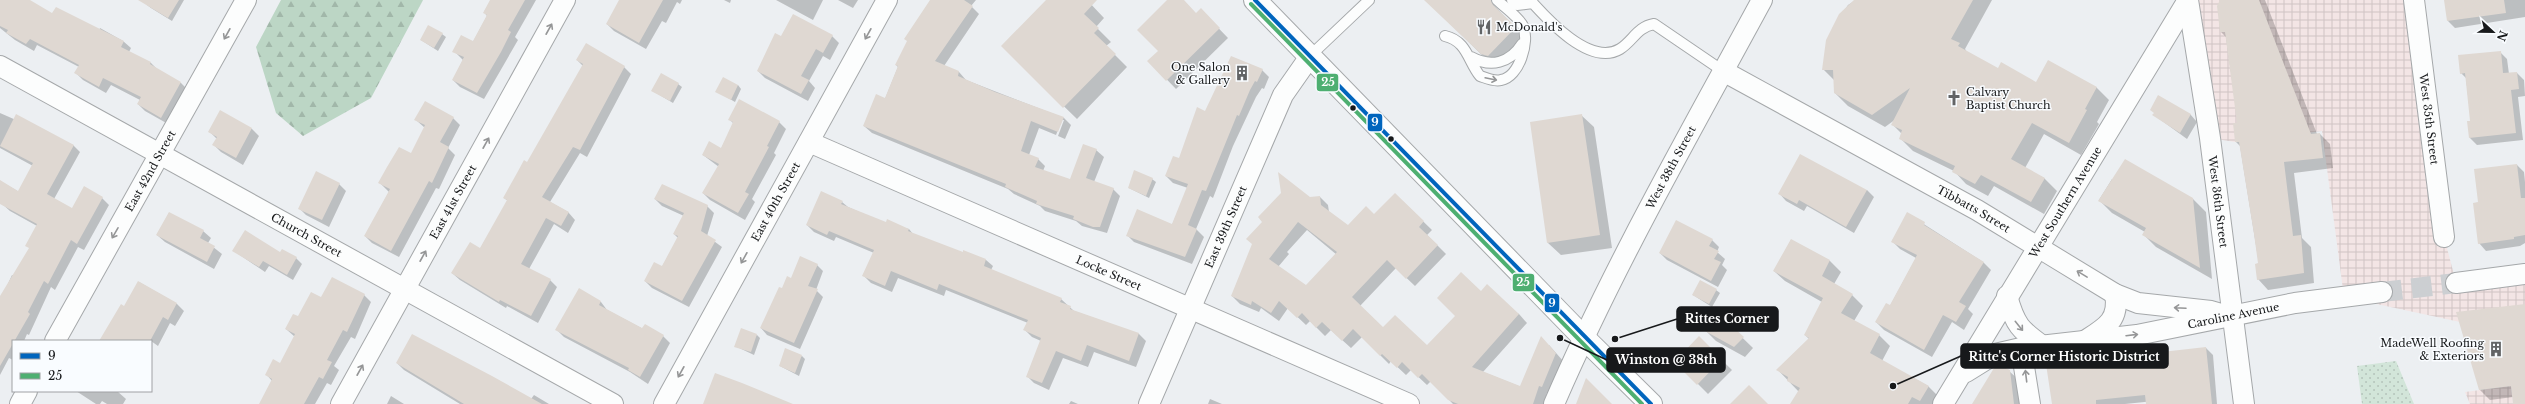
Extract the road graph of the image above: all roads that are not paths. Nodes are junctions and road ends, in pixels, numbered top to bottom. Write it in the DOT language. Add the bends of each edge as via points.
graph roads {
  1 [pos="246,0"];
  2 [pos="566,0"];
  3 [pos="887,0"];
  4 [pos="1255,0"];
  5 [pos="1369,0"];
  6 [pos="1497,0"];
  7 [pos="1512,0"];
  8 [pos="1762,0"];
  9 [pos="2188,0"];
  10 [pos="2414,0"];
  11 [pos="1531,2"];
  12 [pos="1445,36"];
  13 [pos="1525,37"];
  14 [pos="1311,55"];
  15 [pos="1471,57"];
  16 [pos="0,66"];
  17 [pos="1724,71"];
  18 [pos="809,142"];
  19 [pos="161,154"];
  20 [pos="2444,237"];
  21 [pos="2037,247"];
  22 [pos="2525,274"];
  23 [pos="2456,283"];
  24 [pos="404,288"];
  25 [pos="2382,292"];
  26 [pos="2115,294"];
  27 [pos="2008,296"];
  28 [pos="1190,310"];
  29 [pos="2232,317"];
  30 [pos="1583,337"];
  31 [pos="56,340"];
  32 [pos="2085,340"];
  33 [pos="2044,347"];
  34 [pos="2021,348"];
  35 [pos="1961,375"];
  36 [pos="26,392"];
  37 [pos="20,404"];
  38 [pos="341,404"];
  39 [pos="613,404"];
  40 [pos="664,404"];
  41 [pos="1149,404"];
  42 [pos="1409,404"];
  43 [pos="1554,404"];
  44 [pos="1652,404"];
  45 [pos="1943,404"];
  46 [pos="2030,404"];
  47 [pos="2244,404"];
  1 -- 19 [label="street, East 42nd Street, one-way"];
  24 -- 2 [label="street, East 41st Street, one-way"];
  3 -- 18 [label="street, East 40th Street, one-way"];
  4 -- 14 [label="main road"];
  5 -- 14 [label="lane"];
  6 -- 13 [label="lane" via="1523,25"];
  7 -- 11 [label="lane" via="1517,5"];
  8 -- 17 [label="street, West 38th Street"];
  9 -- 21 [label="street, West Southern Avenue" via="2138,86"];
  9 -- 29 [label="street, West 36th Street" via="2210,138"];
  10 -- 20 [label="street, West 35th Street"];
  11 -- 17 [label="lane" via="1568,38 1584,47 1608,52 1620,49 1643,26 1654,24"];
  12 -- 15 [label="lane" via="1454,38"];
  13 -- 15 [label="lane" via="1513,56 1503,62 1481,63"];
  15 -- 13 [label="lane, one-way" via="1480,76 1500,80 1510,76 1518,64"];
  14 -- 28 [label="street, East 39th Street" via="1283,95"];
  14 -- 30 [label="main road"];
  16 -- 19 [label="street, Church Street"];
  17 -- 21 [label="street, Tibbatts Street" via="1977,210"];
  17 -- 30 [label="street, West 38th Street"];
  18 -- 28 [label="street, Locke Street"];
  18 -- 40 [label="street, East 40th Street, one-way"];
  19 -- 24 [label="street, Church Street"];
  19 -- 31 [label="street, East 42nd Street, one-way"];
  26 -- 21 [label="street, Tibbatts Street, one-way"];
  21 -- 27 [label="street, West Southern Avenue"];
  22 -- 23 [label="street"];
  38 -- 24 [label="street, East 41st Street, one-way"];
  24 -- 39 [label="street, Church Street"];
  25 -- 29 [label="street, Caroline Avenue" via="2295,303"];
  29 -- 26 [label="street, Tibbatts Street, one-way" via="2211,311 2138,304"];
  26 -- 32 [label="street, Caroline Avenue" via="2118,306 2114,316 2105,328"];
  27 -- 33 [label="street, one-way" via="2013,319 2025,334"];
  27 -- 35 [label="street, West Southern Avenue"];
  28 -- 41 [label="street, East 39th Street"];
  28 -- 42 [label="street, Locke Street"];
  32 -- 29 [label="street, Caroline Avenue, one-way" via="2138,335"];
  29 -- 47 [label="street, West 36th Street"];
  30 -- 43 [label="street, West 38th Street"];
  30 -- 44 [label="main road"];
  32 -- 33 [label="street, Caroline Avenue"];
  33 -- 34 [label="street, Caroline Avenue"];
  34 -- 35 [label="street, Caroline Avenue" via="1995,354"];
  46 -- 34 [label="street, one-way"];
  35 -- 45 [label="street, West Southern Avenue"];
  36 -- 37 [label="street"];
}
